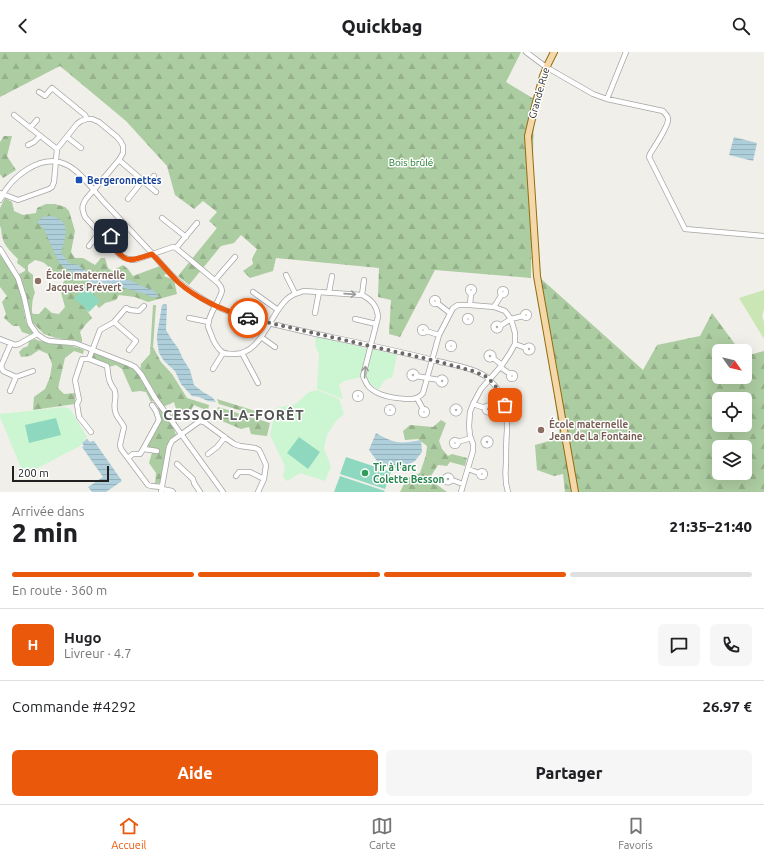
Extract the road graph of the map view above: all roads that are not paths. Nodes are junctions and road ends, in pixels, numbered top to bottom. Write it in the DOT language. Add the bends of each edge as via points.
graph roads {
  1 [pos="526,52"];
  2 [pos="554,52"];
  3 [pos="626,52"];
  4 [pos="546,67"];
  5 [pos="39,92"];
  6 [pos="607,99"];
  7 [pos="14,115"];
  8 [pos="87,118"];
  9 [pos="37,120"];
  10 [pos="30,128"];
  11 [pos="40,136"];
  12 [pos="67,137"];
  13 [pos="28,144"];
  14 [pos="81,148"];
  15 [pos="57,150"];
  16 [pos="119,160"];
  17 [pos="56,162"];
  18 [pos="154,176"];
  19 [pos="143,180"];
  20 [pos="147,184"];
  21 [pos="94,191"];
  22 [pos="156,192"];
  23 [pos="1,193"];
  24 [pos="128,199"];
  25 [pos="0,200"];
  26 [pos="162,218"];
  27 [pos="197,223"];
  28 [pos="98,232"];
  29 [pos="764,236"];
  30 [pos="186,237"];
  31 [pos="89,246"];
  32 [pos="176,248"];
  33 [pos="0,249"];
  34 [pos="152,254"];
  35 [pos="235,257"];
  36 [pos="286,275"];
  37 [pos="332,276"];
  38 [pos="215,280"];
  39 [pos="364,280"];
  40 [pos="252,292"];
  41 [pos="319,292"];
  42 [pos="329,292"];
  43 [pos="471,293"];
  44 [pos="295,294"];
  45 [pos="502,294"];
  46 [pos="362,295"];
  47 [pos="437,303"];
  48 [pos="469,305"];
  49 [pos="144,306"];
  50 [pos="215,306"];
  51 [pos="494,307"];
  52 [pos="278,310"];
  53 [pos="315,313"];
  54 [pos="450,313"];
  55 [pos="467,316"];
  56 [pos="523,316"];
  57 [pos="189,318"];
  58 [pos="355,319"];
  59 [pos="511,319"];
  60 [pos="114,322"];
  61 [pos="209,322"];
  62 [pos="270,323"];
  63 [pos="376,324"];
  64 [pos="500,326"];
  65 [pos="426,331"];
  66 [pos="37,334"];
  67 [pos="439,334"];
  68 [pos="261,337"];
  69 [pos="0,339"];
  70 [pos="438,342"];
  71 [pos="11,343"];
  72 [pos="515,344"];
  73 [pos="448,345"];
  74 [pos="371,346"];
  75 [pos="275,348"];
  76 [pos="526,348"];
  77 [pos="92,350"];
  78 [pos="129,350"];
  79 [pos="223,353"];
  80 [pos="242,353"];
  81 [pos="89,358"];
  82 [pos="493,358"];
  83 [pos="432,360"];
  84 [pos="1,361"];
  85 [pos="501,366"];
  86 [pos="212,369"];
  87 [pos="33,371"];
  88 [pos="510,374"];
  89 [pos="416,376"];
  90 [pos="16,377"];
  91 [pos="426,378"];
  92 [pos="489,379"];
  93 [pos="439,380"];
  94 [pos="258,383"];
  95 [pos="369,387"];
  96 [pos="10,391"];
  97 [pos="361,394"];
  98 [pos="386,396"];
  99 [pos="393,397"];
  100 [pos="398,398"];
  101 [pos="417,398"];
  102 [pos="473,404"];
  103 [pos="152,405"];
  104 [pos="390,407"];
  105 [pos="485,408"];
  106 [pos="423,409"];
  107 [pos="460,411"];
  108 [pos="470,412"];
  109 [pos="91,432"];
  110 [pos="181,434"];
  111 [pos="225,437"];
  112 [pos="471,438"];
  113 [pos="458,442"];
  114 [pos="483,442"];
  115 [pos="473,444"];
  116 [pos="144,449"];
  117 [pos="157,451"];
  118 [pos="208,454"];
  119 [pos="128,458"];
  120 [pos="178,464"];
  121 [pos="468,469"];
  122 [pos="479,473"];
  123 [pos="236,476"];
  124 [pos="264,479"];
  125 [pos="452,480"];
  126 [pos="463,484"];
  127 [pos="162,489"];
  128 [pos="173,492"];
  129 [pos="200,492"];
  130 [pos="223,492"];
  131 [pos="258,492"];
  132 [pos="461,492"];
  133 [pos="508,492"];
  134 [pos="575,492"];
  1 -- 4 [label="street"];
  2 -- 4 [label="main road, Grande Rue"];
  3 -- 6 [label="street"];
  4 -- 6 [label="street" via="593,94"];
  4 -- 134 [label="main road, Grande Rue" via="528,136 537,276"];
  5 -- 8 [label="street" via="45,96 52,88"];
  6 -- 29 [label="street" via="663,111 668,117 668,124 649,157 685,229"];
  7 -- 10 [label="street"];
  8 -- 12 [label="street" via="77,124"];
  8 -- 16 [label="street" via="99,122 121,142 123,153"];
  9 -- 10 [label="street"];
  10 -- 11 [label="street"];
  11 -- 13 [label="street"];
  11 -- 15 [label="street"];
  12 -- 14 [label="street"];
  12 -- 15 [label="street"];
  15 -- 17 [label="street"];
  16 -- 19 [label="street"];
  16 -- 21 [label="street"];
  17 -- 21 [label="street" via="72,168"];
  17 -- 23 [label="street" via="45,162 32,167"];
  17 -- 23 [label="street" via="54,182 49,189 18,200"];
  18 -- 20 [label="street"];
  19 -- 20 [label="street"];
  19 -- 24 [label="street"];
  20 -- 22 [label="street"];
  21 -- 28 [label="street" via="82,209 85,218"];
  21 -- 34 [label="street"];
  23 -- 25 [label="street"];
  26 -- 30 [label="street"];
  27 -- 30 [label="street"];
  28 -- 31 [label="street"];
  28 -- 34 [label="street" via="107,232 111,236 110,244 126,259 135,260"];
  30 -- 32 [label="street"];
  32 -- 34 [label="street"];
  32 -- 38 [label="street"];
  33 -- 66 [label="street" via="18,278 30,324"];
  34 -- 50 [label="street" via="178,282"];
  35 -- 38 [label="street"];
  36 -- 44 [label="street"];
  37 -- 42 [label="street"];
  38 -- 50 [label="street" via="222,291"];
  39 -- 46 [label="street"];
  40 -- 52 [label="street"];
  41 -- 42 [label="street"];
  41 -- 44 [label="street" via="304,291"];
  41 -- 53 [label="street"];
  42 -- 46 [label="street, one-way"];
  43 -- 48 [label="street"];
  44 -- 52 [label="street"];
  45 -- 51 [label="street"];
  46 -- 63 [label="street" via="374,304 378,317"];
  47 -- 54 [label="street"];
  48 -- 51 [label="street"];
  48 -- 54 [label="street" via="458,305"];
  48 -- 55 [label="street"];
  49 -- 60 [label="street" via="139,311 126,308"];
  50 -- 61 [label="street"];
  50 -- 62 [label="street"];
  51 -- 59 [label="street" via="504,311"];
  52 -- 62 [label="street"];
  54 -- 67 [label="street"];
  56 -- 59 [label="street"];
  57 -- 61 [label="street"];
  58 -- 63 [label="street"];
  59 -- 64 [label="street"];
  59 -- 72 [label="street"];
  60 -- 77 [label="street" via="100,330"];
  60 -- 78 [label="street" via="136,341"];
  61 -- 79 [label="street" via="214,342"];
  62 -- 68 [label="street"];
  62 -- 74 [label="street"];
  63 -- 74 [label="street"];
  65 -- 67 [label="street"];
  66 -- 71 [label="street" via="19,344"];
  66 -- 77 [label="street" via="48,341 75,344"];
  67 -- 70 [label="street"];
  68 -- 75 [label="street"];
  68 -- 80 [label="street"];
  69 -- 71 [label="street"];
  70 -- 73 [label="street"];
  70 -- 83 [label="street"];
  71 -- 84 [label="street"];
  72 -- 76 [label="street"];
  72 -- 85 [label="street"];
  74 -- 83 [label="street"];
  95 -- 74 [label="street, one-way" via="363,376"];
  77 -- 81 [label="street"];
  77 -- 110 [label="street" via="135,367"];
  79 -- 80 [label="street"];
  79 -- 86 [label="street"];
  80 -- 94 [label="street"];
  81 -- 109 [label="street" via="82,360 75,380 80,416"];
  81 -- 119 [label="street" via="106,366 116,393 116,414 124,425 120,447"];
  82 -- 85 [label="street"];
  83 -- 91 [label="street"];
  83 -- 92 [label="street" via="473,371"];
  84 -- 90 [label="street" via="3,371"];
  85 -- 88 [label="street"];
  85 -- 92 [label="street"];
  87 -- 90 [label="street"];
  89 -- 91 [label="street"];
  90 -- 96 [label="street"];
  91 -- 93 [label="street"];
  91 -- 101 [label="street" via="423,393"];
  92 -- 102 [label="street"];
  92 -- 133 [label="street" via="498,389 505,405 505,478"];
  95 -- 97 [label="street"];
  95 -- 98 [label="street"];
  98 -- 99 [label="street"];
  98 -- 100 [label="street" via="392,393"];
  99 -- 100 [label="street"];
  99 -- 104 [label="street"];
  100 -- 101 [label="street"];
  101 -- 106 [label="street"];
  102 -- 105 [label="street"];
  102 -- 108 [label="street"];
  103 -- 116 [label="street" via="159,420"];
  107 -- 108 [label="street"];
  108 -- 112 [label="street"];
  110 -- 111 [label="street" via="200,421"];
  110 -- 127 [label="street" via="172,440 168,447"];
  110 -- 130 [label="street"];
  111 -- 118 [label="street"];
  111 -- 124 [label="street" via="234,444 259,450 266,465"];
  112 -- 113 [label="street"];
  112 -- 115 [label="street"];
  114 -- 115 [label="street"];
  115 -- 121 [label="street"];
  116 -- 117 [label="street"];
  116 -- 119 [label="street" via="140,454 133,454"];
  119 -- 127 [label="street" via="148,485"];
  120 -- 129 [label="street" via="193,479"];
  121 -- 122 [label="street"];
  121 -- 126 [label="street"];
  123 -- 124 [label="street" via="239,472 250,472"];
  124 -- 131 [label="street"];
  125 -- 126 [label="street"];
  126 -- 132 [label="street"];
  127 -- 128 [label="street"];
}
